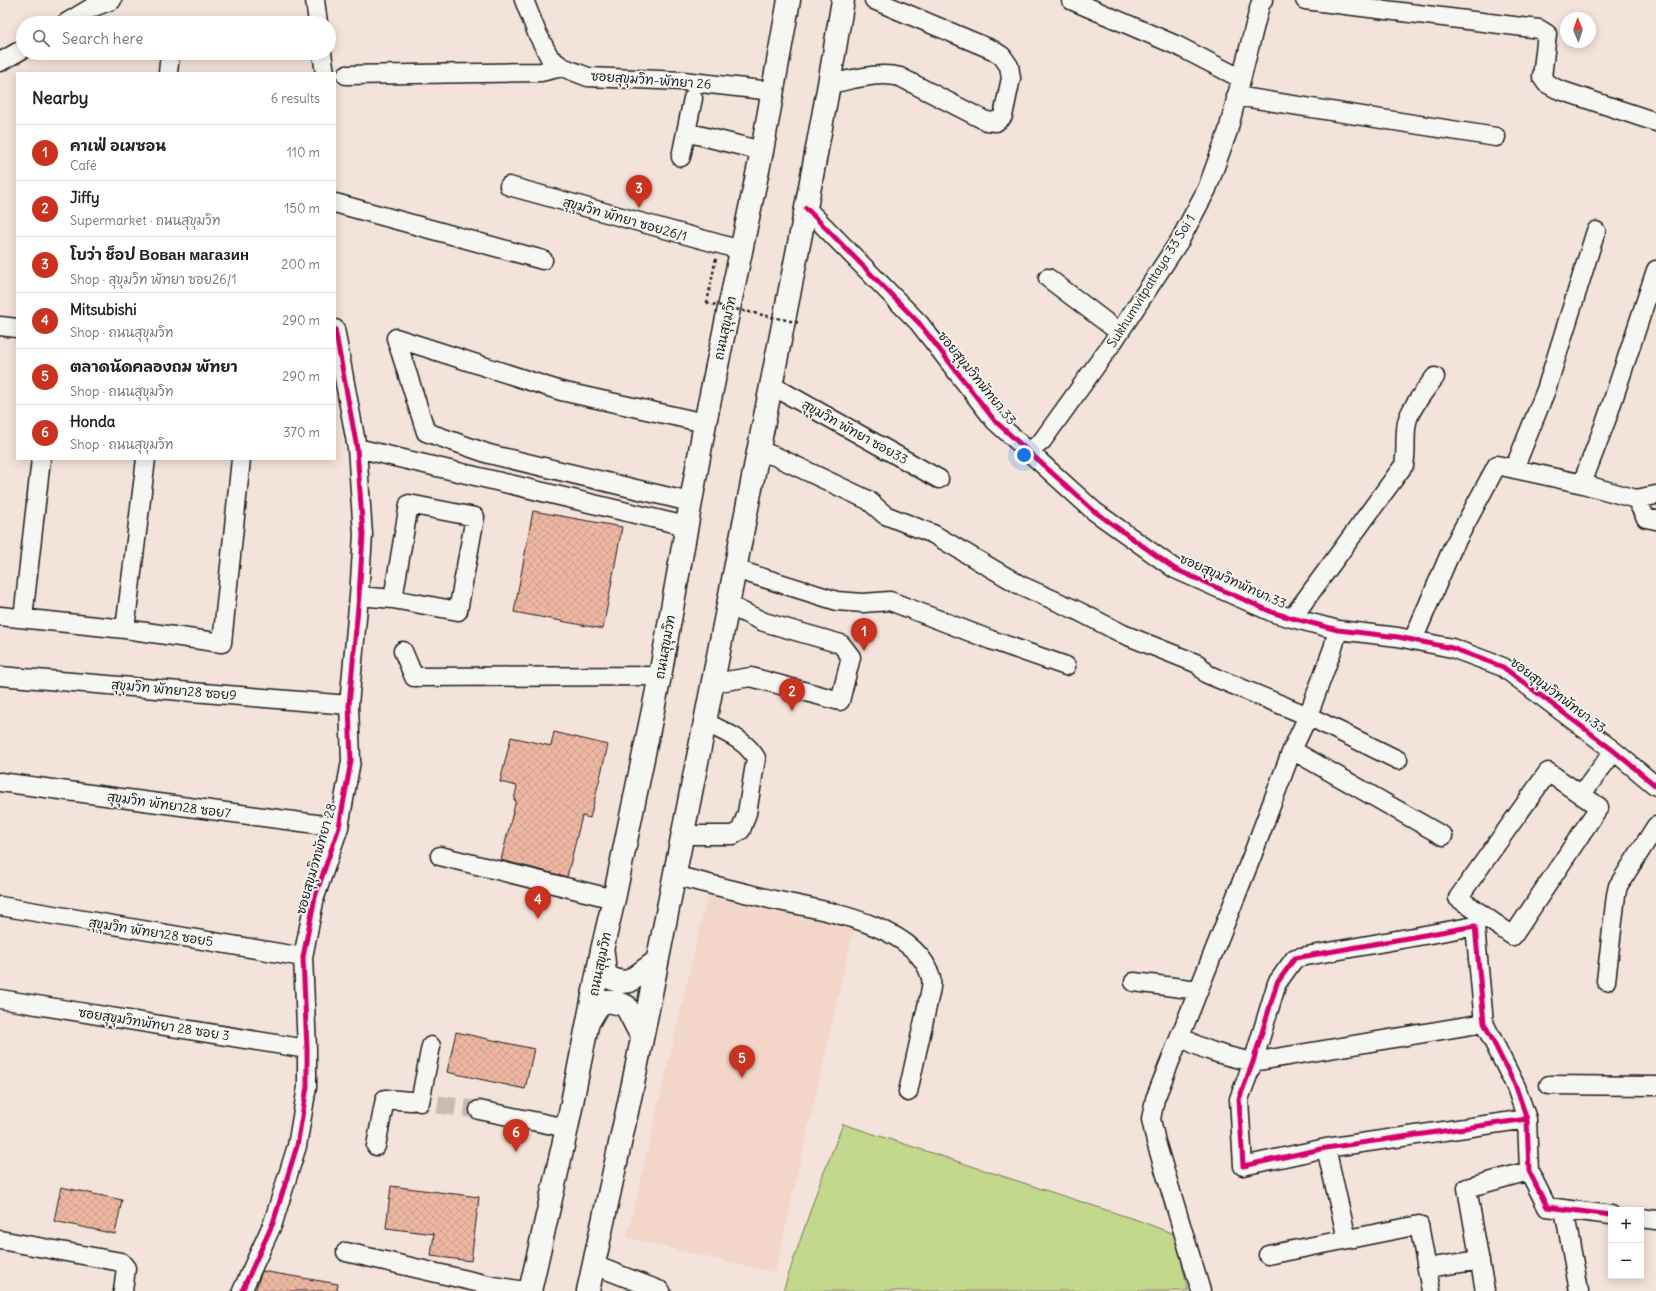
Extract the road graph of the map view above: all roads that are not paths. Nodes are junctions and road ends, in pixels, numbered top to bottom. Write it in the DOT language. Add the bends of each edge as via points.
graph roads {
  1 [pos="112,0"];
  2 [pos="315,0"];
  3 [pos="524,0"];
  4 [pos="789,0"];
  5 [pos="843,0"];
  6 [pos="874,0"];
  7 [pos="1071,0"];
  8 [pos="1263,0"];
  9 [pos="1305,0"];
  10 [pos="86,4"];
  11 [pos="73,16"];
  12 [pos="317,16"];
  13 [pos="16,53"];
  14 [pos="169,60"];
  15 [pos="323,60"];
  16 [pos="0,62"];
  17 [pos="562,67"];
  18 [pos="168,72"];
  19 [pos="325,72"];
  20 [pos="346,75"];
  21 [pos="1240,78"];
  22 [pos="829,84"];
  23 [pos="771,91"];
  24 [pos="1236,96"];
  25 [pos="693,98"];
  26 [pos="1656,122"];
  27 [pos="686,132"];
  28 [pos="1496,137"];
  29 [pos="762,151"];
  30 [pos="681,157"];
  31 [pos="509,186"];
  32 [pos="336,204"];
  33 [pos="806,208"];
  34 [pos="1596,231"];
  35 [pos="741,250"];
  36 [pos="543,260"];
  37 [pos="1656,270"];
  38 [pos="1048,278"];
  39 [pos="0,326"];
  40 [pos="16,328"];
  41 [pos="1119,332"];
  42 [pos="336,340"];
  43 [pos="337,352"];
  44 [pos="1435,377"];
  45 [pos="771,385"];
  46 [pos="705,423"];
  47 [pos="357,448"];
  48 [pos="758,450"];
  49 [pos="1029,452"];
  50 [pos="41,460"];
  51 [pos="146,460"];
  52 [pos="241,460"];
  53 [pos="1514,469"];
  54 [pos="939,479"];
  55 [pos="1583,484"];
  56 [pos="1656,495"];
  57 [pos="1636,499"];
  58 [pos="690,502"];
  59 [pos="1656,520"];
  60 [pos="686,526"];
  61 [pos="735,568"];
  62 [pos="359,596"];
  63 [pos="393,599"];
  64 [pos="728,605"];
  65 [pos="0,616"];
  66 [pos="23,618"];
  67 [pos="1292,618"];
  68 [pos="125,629"];
  69 [pos="1338,630"];
  70 [pos="1413,640"];
  71 [pos="403,651"];
  72 [pos="1066,666"];
  73 [pos="0,676"];
  74 [pos="660,676"];
  75 [pos="713,683"];
  76 [pos="349,705"];
  77 [pos="1308,716"];
  78 [pos="705,722"];
  79 [pos="1292,750"];
  80 [pos="1614,751"];
  81 [pos="1398,760"];
  82 [pos="0,782"];
  83 [pos="1656,786"];
  84 [pos="1581,795"];
  85 [pos="1656,826"];
  86 [pos="339,828"];
  87 [pos="682,834"];
  88 [pos="1443,836"];
  89 [pos="440,856"];
  90 [pos="674,875"];
  91 [pos="614,898"];
  92 [pos="0,906"];
  93 [pos="602,950"];
  94 [pos="302,957"];
  95 [pos="657,961"];
  96 [pos="1606,981"];
  97 [pos="1134,982"];
  98 [pos="1198,990"];
  99 [pos="0,999"];
  100 [pos="1484,1022"];
  101 [pos="588,1024"];
  102 [pos="1180,1035"];
  103 [pos="642,1038"];
  104 [pos="431,1046"];
  105 [pos="307,1049"];
  106 [pos="1253,1062"];
  107 [pos="1549,1085"];
  108 [pos="1656,1086"];
  109 [pos="908,1092"];
  110 [pos="479,1110"];
  111 [pos="1527,1119"];
  112 [pos="567,1128"];
  113 [pos="376,1146"];
  114 [pos="1326,1148"];
  115 [pos="1529,1171"];
  116 [pos="1564,1209"];
  117 [pos="1608,1215"];
  118 [pos="1644,1218"];
  119 [pos="1656,1220"];
  120 [pos="1346,1239"];
  121 [pos="0,1240"];
  122 [pos="346,1252"];
  123 [pos="1268,1255"];
  124 [pos="1480,1260"];
  125 [pos="594,1265"];
  126 [pos="1427,1268"];
  127 [pos="123,1291"];
  128 [pos="242,1291"];
  129 [pos="525,1291"];
  130 [pos="530,1291"];
  131 [pos="588,1291"];
  132 [pos="660,1291"];
  133 [pos="1201,1291"];
  134 [pos="1431,1291"];
  135 [pos="1485,1291"];
  136 [pos="1579,1291"];
  1 -- 10 [label="street"];
  2 -- 12 [label="street"];
  3 -- 17 [label="street, ซอยสุขุมวิท-พัทยา 26" via="550,58"];
  4 -- 23 [label="highway, ถนนสุขุมวิท"];
  5 -- 22 [label="highway"];
  6 -- 22 [label="street" via="1002,56 1009,66 1011,78 1003,116 996,122 986,121 900,77 891,75"];
  7 -- 21 [label="street" via="1178,46"];
  8 -- 21 [label="street, Sukhumvitpattaya 33 Soi 1"];
  9 -- 26 [label="street" via="1539,29 1547,34 1542,77 1546,83"];
  10 -- 11 [label="street"];
  13 -- 16 [label="street"];
  14 -- 18 [label="street"];
  15 -- 19 [label="street"];
  17 -- 20 [label="street" via="541,72"];
  17 -- 23 [label="street, ซอยสุขุมวิท-พัทยา 26" via="588,77 683,81"];
  21 -- 24 [label="street, Sukhumvitpattaya 33 Soi 1"];
  22 -- 33 [label="highway"];
  23 -- 29 [label="highway, ถนนสุขุมวิท"];
  24 -- 28 [label="street"];
  24 -- 41 [label="street, Sukhumvitpattaya 33 Soi 1" via="1228,131 1207,189 1180,240"];
  25 -- 27 [label="street"];
  27 -- 29 [label="street"];
  27 -- 30 [label="street"];
  29 -- 35 [label="highway, ถนนสุขุมวิท"];
  31 -- 35 [label="street, สุขุมวิท พัทยา ซอย26/1"];
  32 -- 36 [label="street"];
  33 -- 45 [label="highway"];
  33 -- 49 [label="street, ซอยสุขุมวิทพัทยา 33" via="919,324 995,421"];
  34 -- 53 [label="street" via="1546,390"];
  35 -- 46 [label="highway, ถนนสุขุมวิท"];
  37 -- 55 [label="street"];
  38 -- 41 [label="street"];
  39 -- 40 [label="street"];
  41 -- 49 [label="street, Sukhumvitpattaya 33 Soi 1" via="1042,441"];
  42 -- 43 [label="street, ซอยสุขุมวิทพัทยา 28"];
  43 -- 47 [label="street, ซอยสุขุมวิทพัทยา 28"];
  44 -- 67 [label="street" via="1406,423 1404,465"];
  45 -- 48 [label="highway"];
  45 -- 54 [label="street, สุขุมวิท พัทยา ซอย33"];
  46 -- 58 [label="highway, ถนนสุขุมวิท"];
  46 -- 58 [label="street" via="561,391 396,338 426,432 489,454"];
  47 -- 60 [label="street"];
  47 -- 62 [label="street, ซอยสุขุมวิทพัทยา 28" via="363,535"];
  48 -- 61 [label="highway"];
  48 -- 77 [label="street" via="868,500 885,515 933,534 1020,585 1123,634 1198,664 1208,674"];
  49 -- 67 [label="street, ซอยสุขุมวิทพัทยา 33" via="1094,511 1176,569 1274,613"];
  50 -- 66 [label="street"];
  51 -- 68 [label="street"];
  52 -- 68 [label="street" via="222,643"];
  53 -- 55 [label="street"];
  53 -- 70 [label="street" via="1497,465 1452,549"];
  55 -- 57 [label="street"];
  56 -- 57 [label="street"];
  57 -- 59 [label="street" via="1646,518"];
  58 -- 60 [label="highway, ถนนสุขุมวิท"];
  60 -- 74 [label="highway, ถนนสุขุมวิท"];
  61 -- 64 [label="highway"];
  61 -- 72 [label="street" via="837,600 863,603 890,601"];
  62 -- 63 [label="street"];
  62 -- 76 [label="street, ซอยสุขุมวิทพัทยา 28"];
  63 -- 63 [label="street" via="458,611 475,517 409,504"];
  64 -- 75 [label="highway"];
  64 -- 75 [label="street" via="764,622 841,644 851,657 840,701 751,677"];
  65 -- 66 [label="street"];
  66 -- 68 [label="street"];
  67 -- 69 [label="street, ซอยสุขุมวิทพัทยา 33"];
  69 -- 70 [label="street, ซอยสุขุมวิทพัทยา 33"];
  69 -- 77 [label="street"];
  70 -- 80 [label="street, ซอยสุขุมวิทพัทยา 33" via="1452,648 1503,667"];
  71 -- 74 [label="street" via="414,677"];
  73 -- 76 [label="street, สุขุมวิท พัทยา28 ซอย9"];
  74 -- 91 [label="highway, ถนนสุขุมวิท"];
  75 -- 78 [label="highway"];
  76 -- 86 [label="street, ซอยสุขุมวิทพัทยา 28" via="351,760"];
  77 -- 79 [label="street"];
  77 -- 81 [label="street"];
  78 -- 87 [label="highway"];
  78 -- 87 [label="street" via="742,742 756,758 747,814 742,830 733,835"];
  79 -- 88 [label="street"];
  79 -- 98 [label="street"];
  80 -- 83 [label="street, ซอยสุขุมวิทพัทยา 33"];
  80 -- 84 [label="street"];
  82 -- 86 [label="street, สุขุมวิท พัทยา28 ซอย7"];
  84 -- 84 [label="street" via="1548,772 1458,898 1513,936 1599,807"];
  85 -- 96 [label="street" via="1618,886"];
  86 -- 94 [label="street, ซอยสุขุมวิทพัทยา 28" via="315,897"];
  87 -- 90 [label="highway"];
  89 -- 91 [label="street"];
  90 -- 95 [label="highway"];
  90 -- 109 [label="street" via="856,919 879,928 904,942 917,953 932,979"];
  91 -- 93 [label="highway, ถนนสุขุมวิท"];
  92 -- 94 [label="street, สุขุมวิท พัทยา28 ซอย5"];
  93 -- 95 [label="highway" via="605,973 621,982 630,981"];
  93 -- 101 [label="highway, ถนนสุขุมวิท"];
  94 -- 105 [label="street, ซอยสุขุมวิทพัทยา 28"];
  95 -- 103 [label="highway"];
  97 -- 98 [label="street"];
  98 -- 102 [label="street"];
  99 -- 105 [label="street, ซอยสุขุมวิทพัทยา 28 ซอย 3"];
  100 -- 106 [label="street"];
  100 -- 106 [label="street" via="1475,926 1295,958 1277,983"];
  100 -- 111 [label="street" via="1516,1087"];
  101 -- 103 [label="highway" via="597,1006 605,1002 614,1002 626,1006"];
  101 -- 112 [label="highway, ถนนสุขุมวิท"];
  102 -- 106 [label="street" via="1190,1043"];
  102 -- 133 [label="street" via="1155,1099 1152,1119 1156,1142"];
  103 -- 125 [label="highway"];
  104 -- 113 [label="street" via="416,1102 385,1099"];
  105 -- 128 [label="street, ซอยสุขุมวิทพัทยา 28" via="307,1087 297,1146 273,1223"];
  106 -- 114 [label="street" via="1239,1099 1243,1166"];
  107 -- 108 [label="street"];
  110 -- 112 [label="street"];
  111 -- 114 [label="street"];
  111 -- 115 [label="street"];
  112 -- 130 [label="highway, ถนนสุขุมวิท"];
  114 -- 120 [label="street"];
  115 -- 116 [label="street" via="1547,1207"];
  115 -- 124 [label="street" via="1467,1188"];
  116 -- 117 [label="street"];
  116 -- 136 [label="street"];
  118 -- 119 [label="street"];
  120 -- 123 [label="street"];
  120 -- 126 [label="street" via="1419,1225"];
  121 -- 127 [label="street" via="121,1262 126,1268"];
  122 -- 129 [label="street"];
  124 -- 126 [label="street"];
  124 -- 135 [label="street"];
  125 -- 131 [label="highway"];
  125 -- 132 [label="street"];
  126 -- 134 [label="street"];
}
